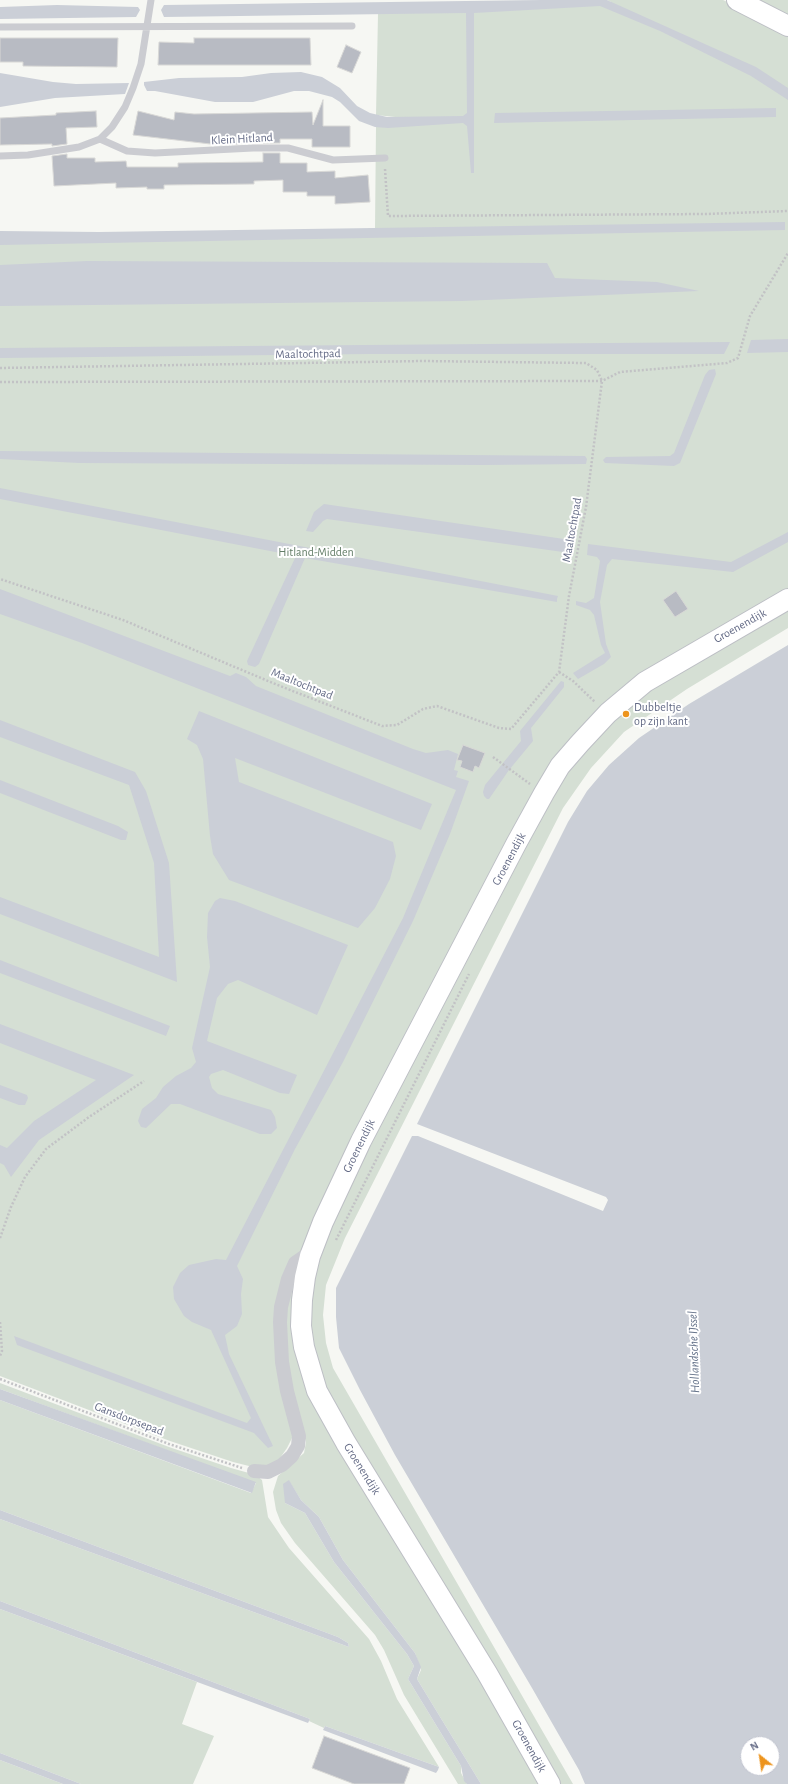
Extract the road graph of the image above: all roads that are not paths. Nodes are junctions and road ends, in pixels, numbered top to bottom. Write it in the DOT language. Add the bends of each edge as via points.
graph roads {
  1 [pos="151,0"];
  2 [pos="737,0"];
  3 [pos="352,26"];
  4 [pos="788,26"];
  5 [pos="0,27"];
  6 [pos="146,27"];
  7 [pos="100,139"];
  8 [pos="0,156"];
  9 [pos="385,158"];
  10 [pos="788,599"];
  11 [pos="310,1256"];
  12 [pos="254,1471"];
  13 [pos="550,1784"];
  1 -- 6 [label="lane"];
  2 -- 4 [label="street"];
  3 -- 6 [label="lane"];
  5 -- 6 [label="lane"];
  6 -- 7 [label="lane" via="141,64 125,108"];
  7 -- 8 [label="lane" via="79,147 28,155"];
  7 -- 9 [label="lane, Klein Hitland" via="127,151 154,153 288,148 333,160"];
  10 -- 11 [label="street, Groenendijk" via="646,682 608,713 560,766 514,848 361,1141"];
  11 -- 12 [label="street" via="300,1258 290,1274 282,1300 280,1322 282,1362 299,1436 298,1446 282,1465 268,1472"];
  11 -- 13 [label="street, Groenendijk" via="302,1300 301,1326 304,1347 318,1391 346,1443 487,1673"];
}
